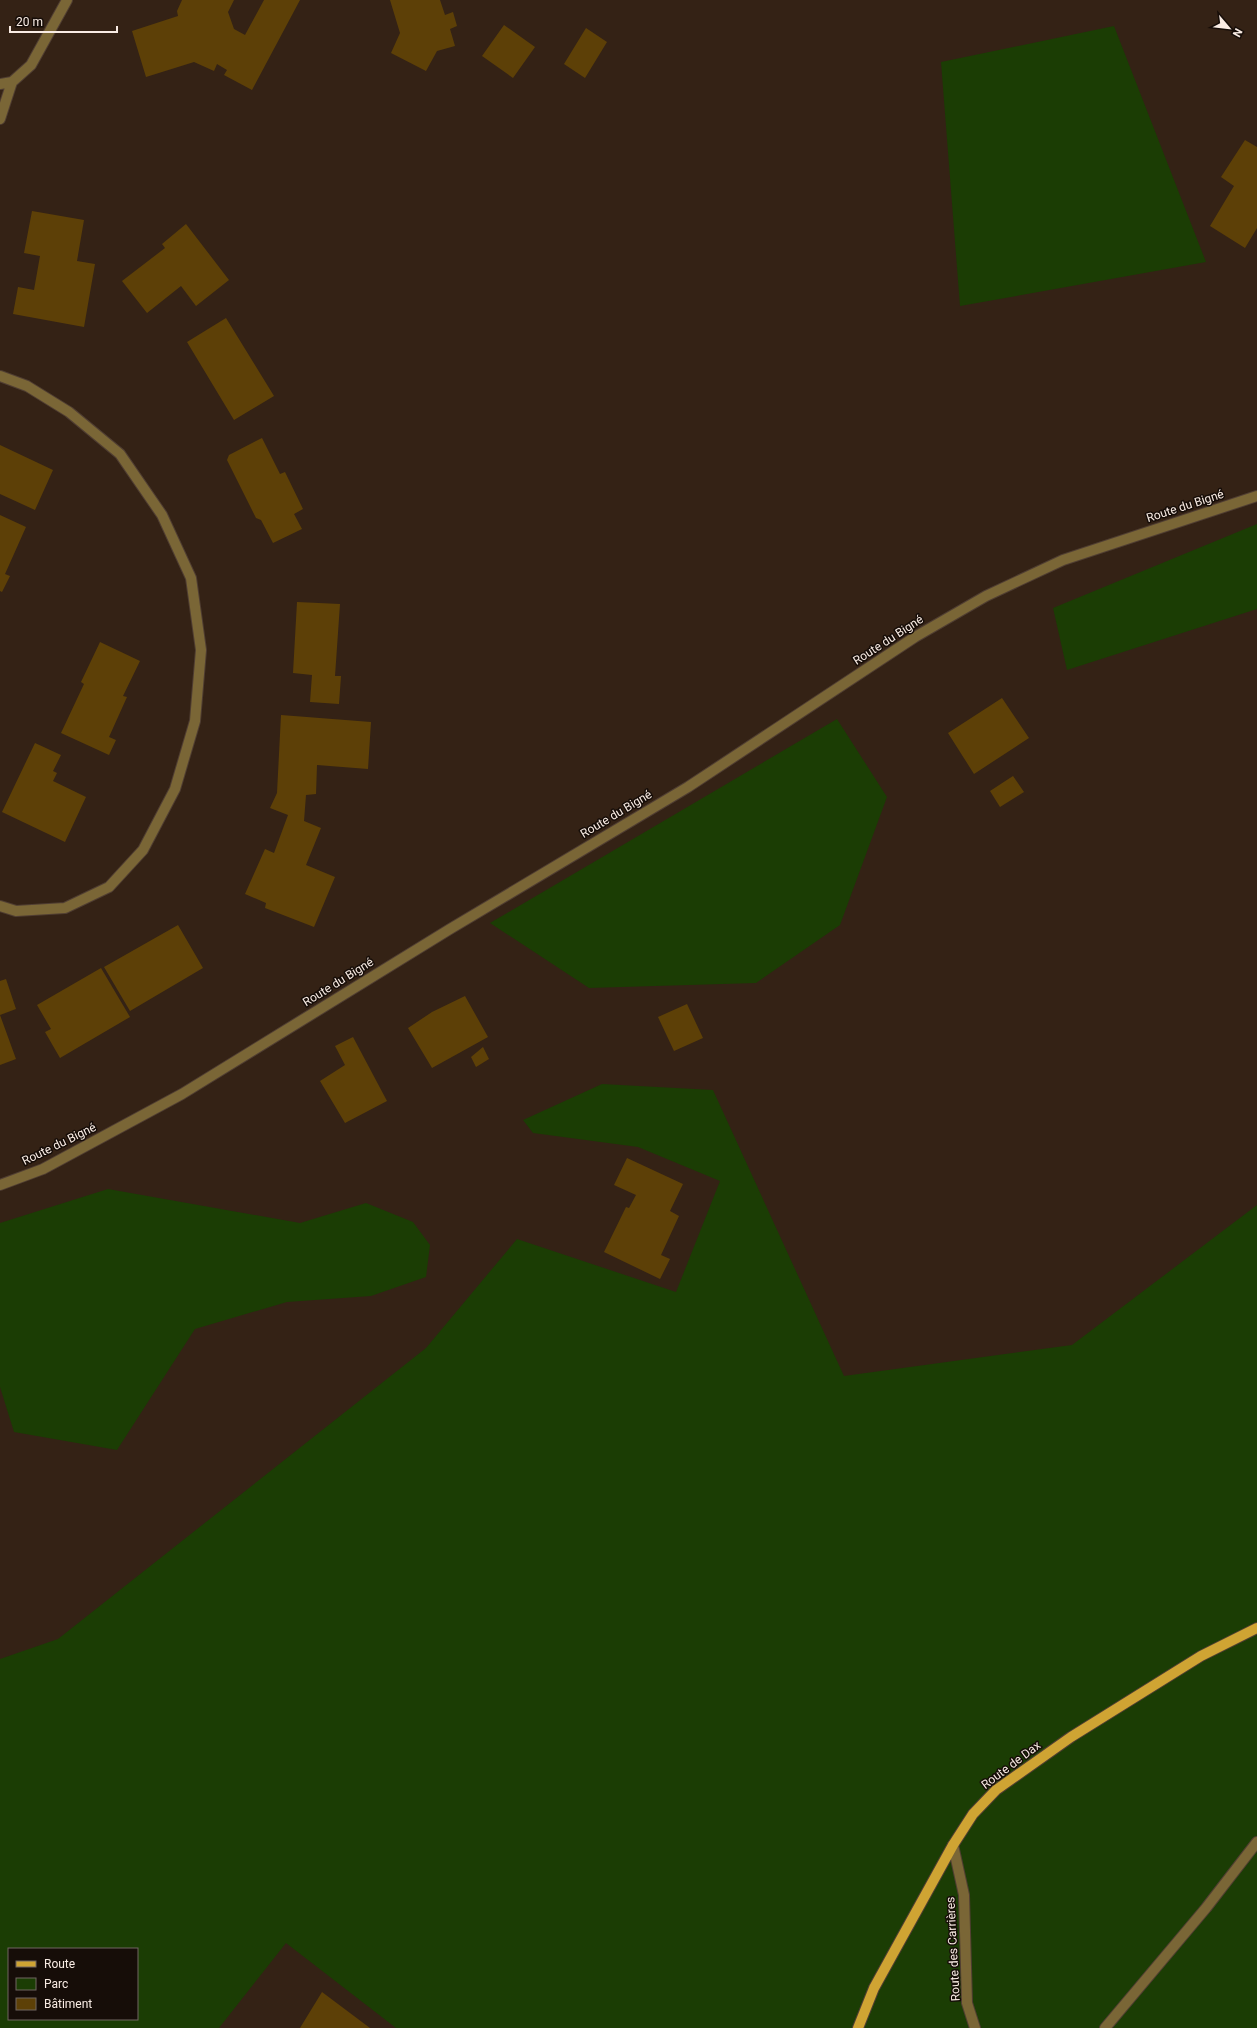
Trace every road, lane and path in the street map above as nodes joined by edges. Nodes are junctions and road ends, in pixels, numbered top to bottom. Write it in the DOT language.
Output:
graph roads {
  1 [pos="66,0"];
  2 [pos="12,82"];
  3 [pos="0,84"];
  4 [pos="0,119"];
  5 [pos="0,376"];
  6 [pos="1257,496"];
  7 [pos="0,906"];
  8 [pos="0,1185"];
  9 [pos="1257,1628"];
  10 [pos="1257,1842"];
  11 [pos="953,1845"];
  12 [pos="858,2028"];
  13 [pos="975,2028"];
  14 [pos="1105,2028"];
  1 -- 2 [label="street"];
  2 -- 3 [label="street"];
  2 -- 4 [label="street"];
  5 -- 7 [label="street"];
  6 -- 8 [label="street, Route du Bigné"];
  9 -- 11 [label="main road, Route de Dax"];
  10 -- 14 [label="street"];
  11 -- 12 [label="main road, Route de Dax"];
  11 -- 13 [label="street, Route des Carrières"];
}
